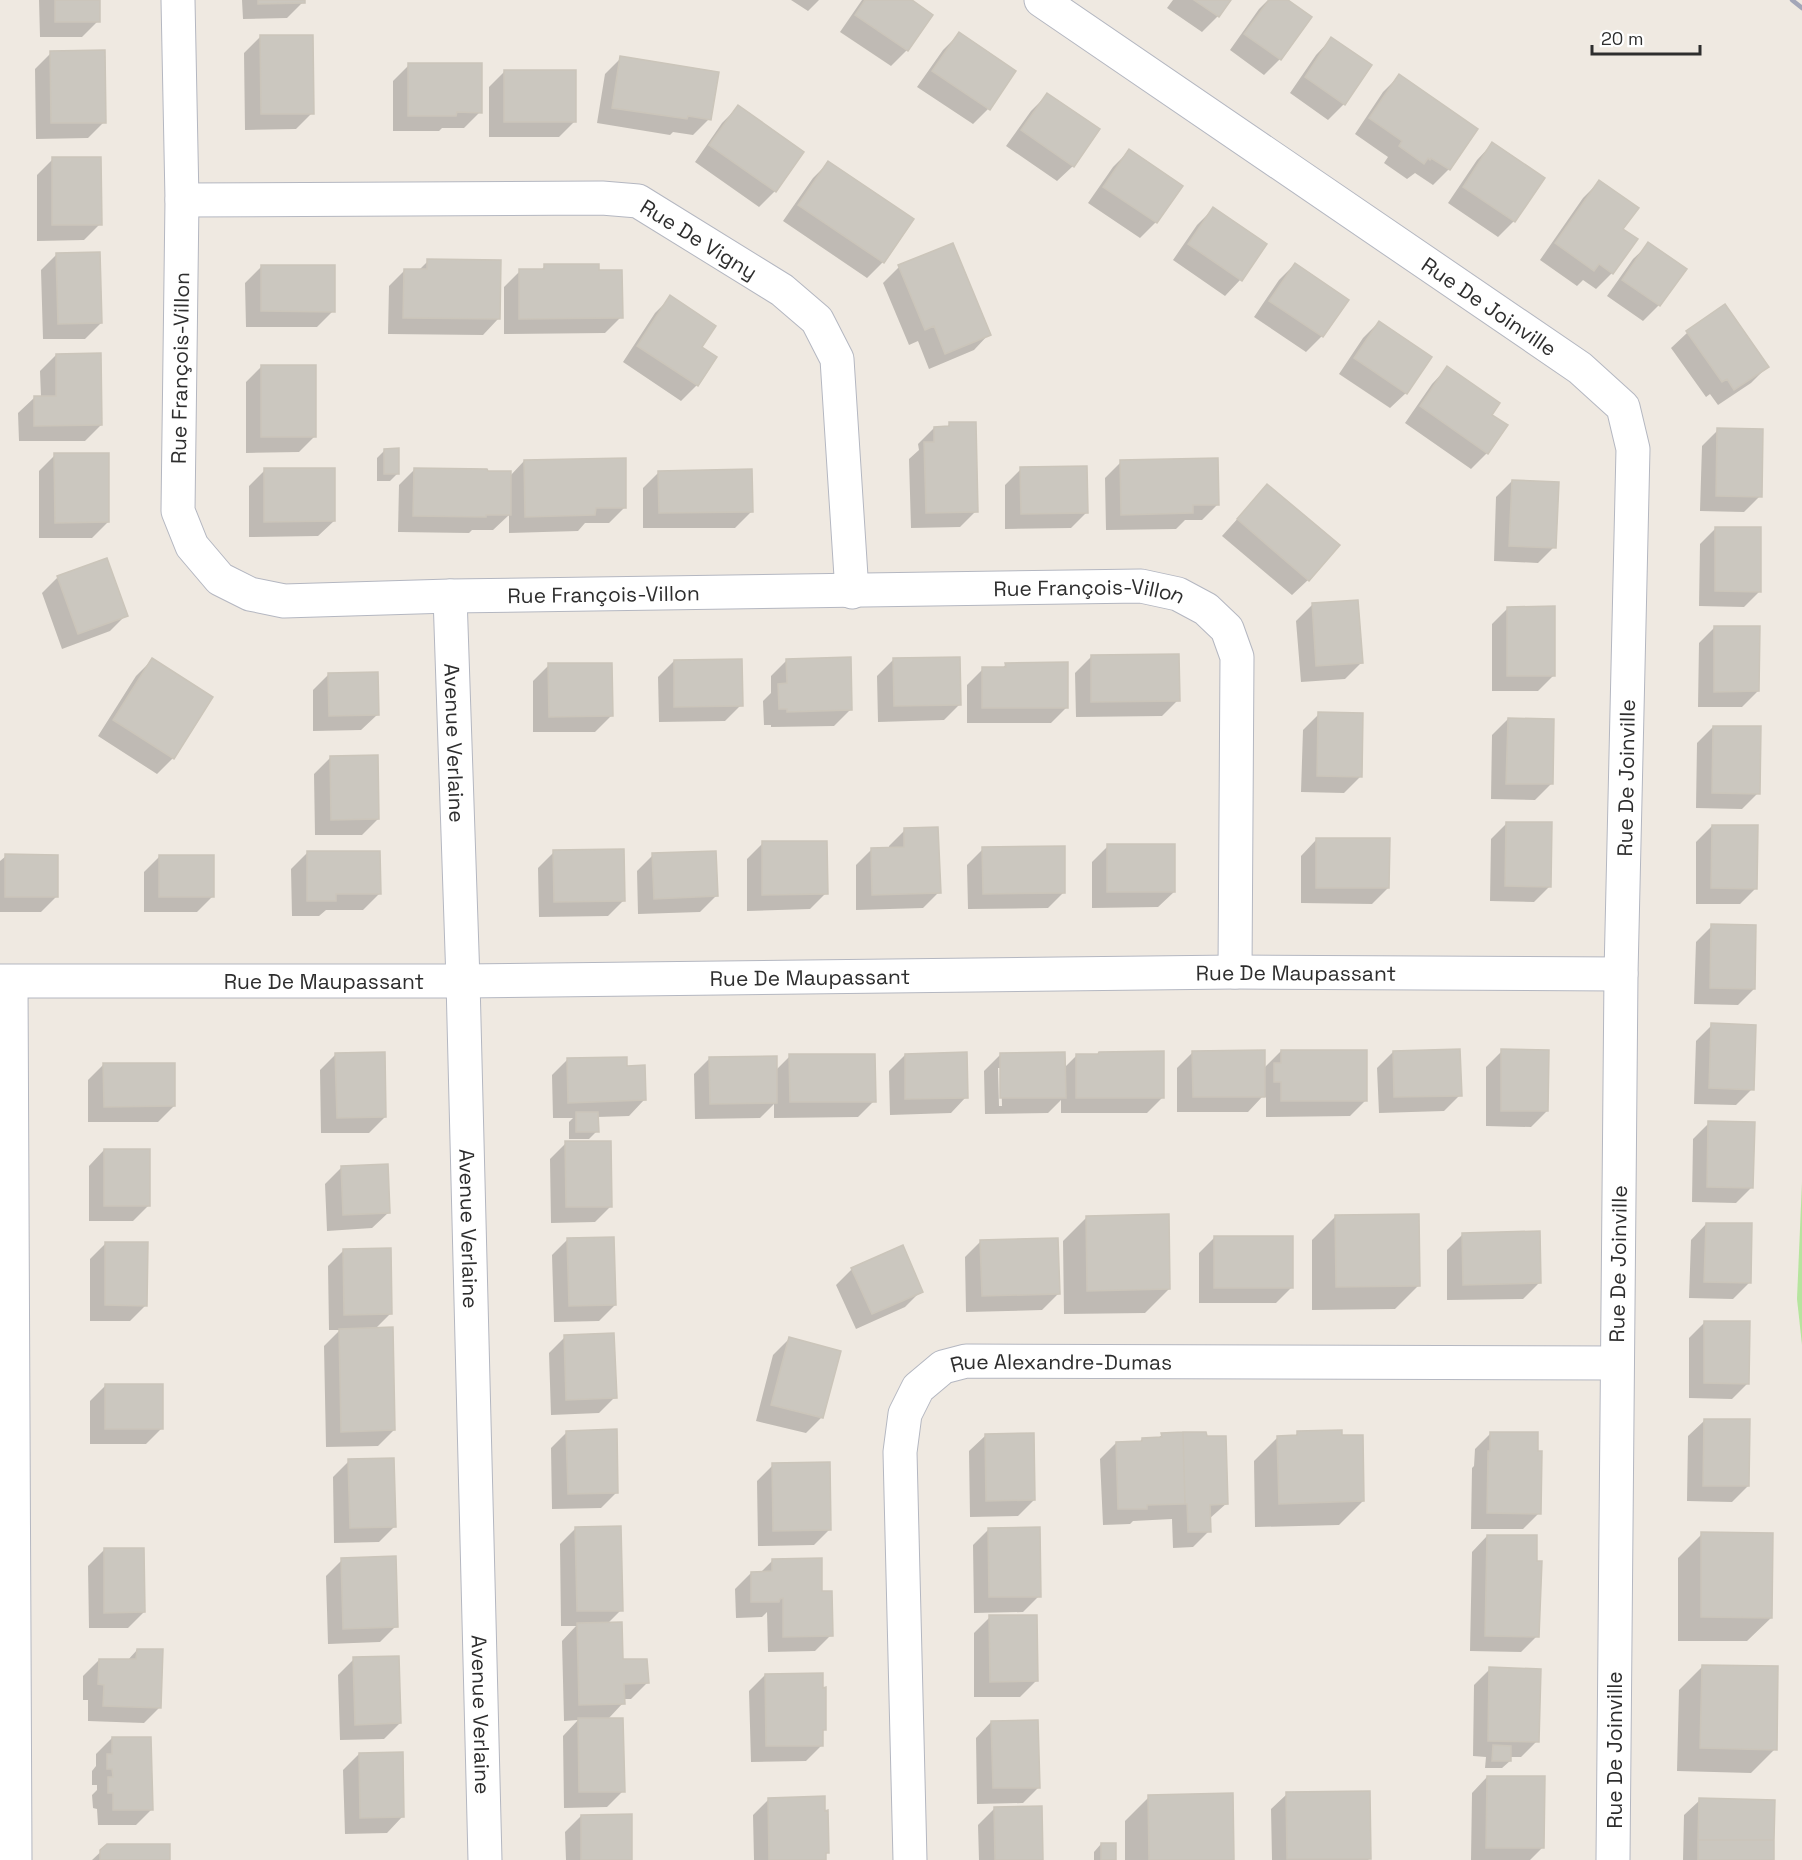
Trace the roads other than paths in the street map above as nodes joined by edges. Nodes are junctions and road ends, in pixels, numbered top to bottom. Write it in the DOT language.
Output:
graph roads {
  1 [pos="178,0"];
  2 [pos="1041,0"];
  3 [pos="182,200"];
  4 [pos="852,592"];
  5 [pos="450,597"];
  6 [pos="1235,972"];
  7 [pos="1621,974"];
  8 [pos="6,981"];
  9 [pos="463,981"];
  10 [pos="1617,1363"];
  11 [pos="15,1860"];
  12 [pos="486,1860"];
  13 [pos="910,1860"];
  14 [pos="1613,1860"];
  1 -- 3 [label="street, Rue François-Villon"];
  2 -- 7 [label="street, Rue De Joinville"];
  3 -- 4 [label="street, Rue De Vigny"];
  3 -- 5 [label="street, Rue François-Villon"];
  4 -- 5 [label="street, Rue François-Villon"];
  4 -- 6 [label="street, Rue François-Villon"];
  5 -- 9 [label="street, Avenue Verlaine"];
  6 -- 7 [label="street, Rue De Maupassant"];
  6 -- 9 [label="street, Rue De Maupassant"];
  7 -- 10 [label="street, Rue De Joinville"];
  8 -- 9 [label="street, Rue De Maupassant"];
  8 -- 11 [label="street"];
  9 -- 12 [label="street, Avenue Verlaine"];
  10 -- 13 [label="street, Rue Alexandre-Dumas"];
  10 -- 14 [label="street, Rue De Joinville"];
}
